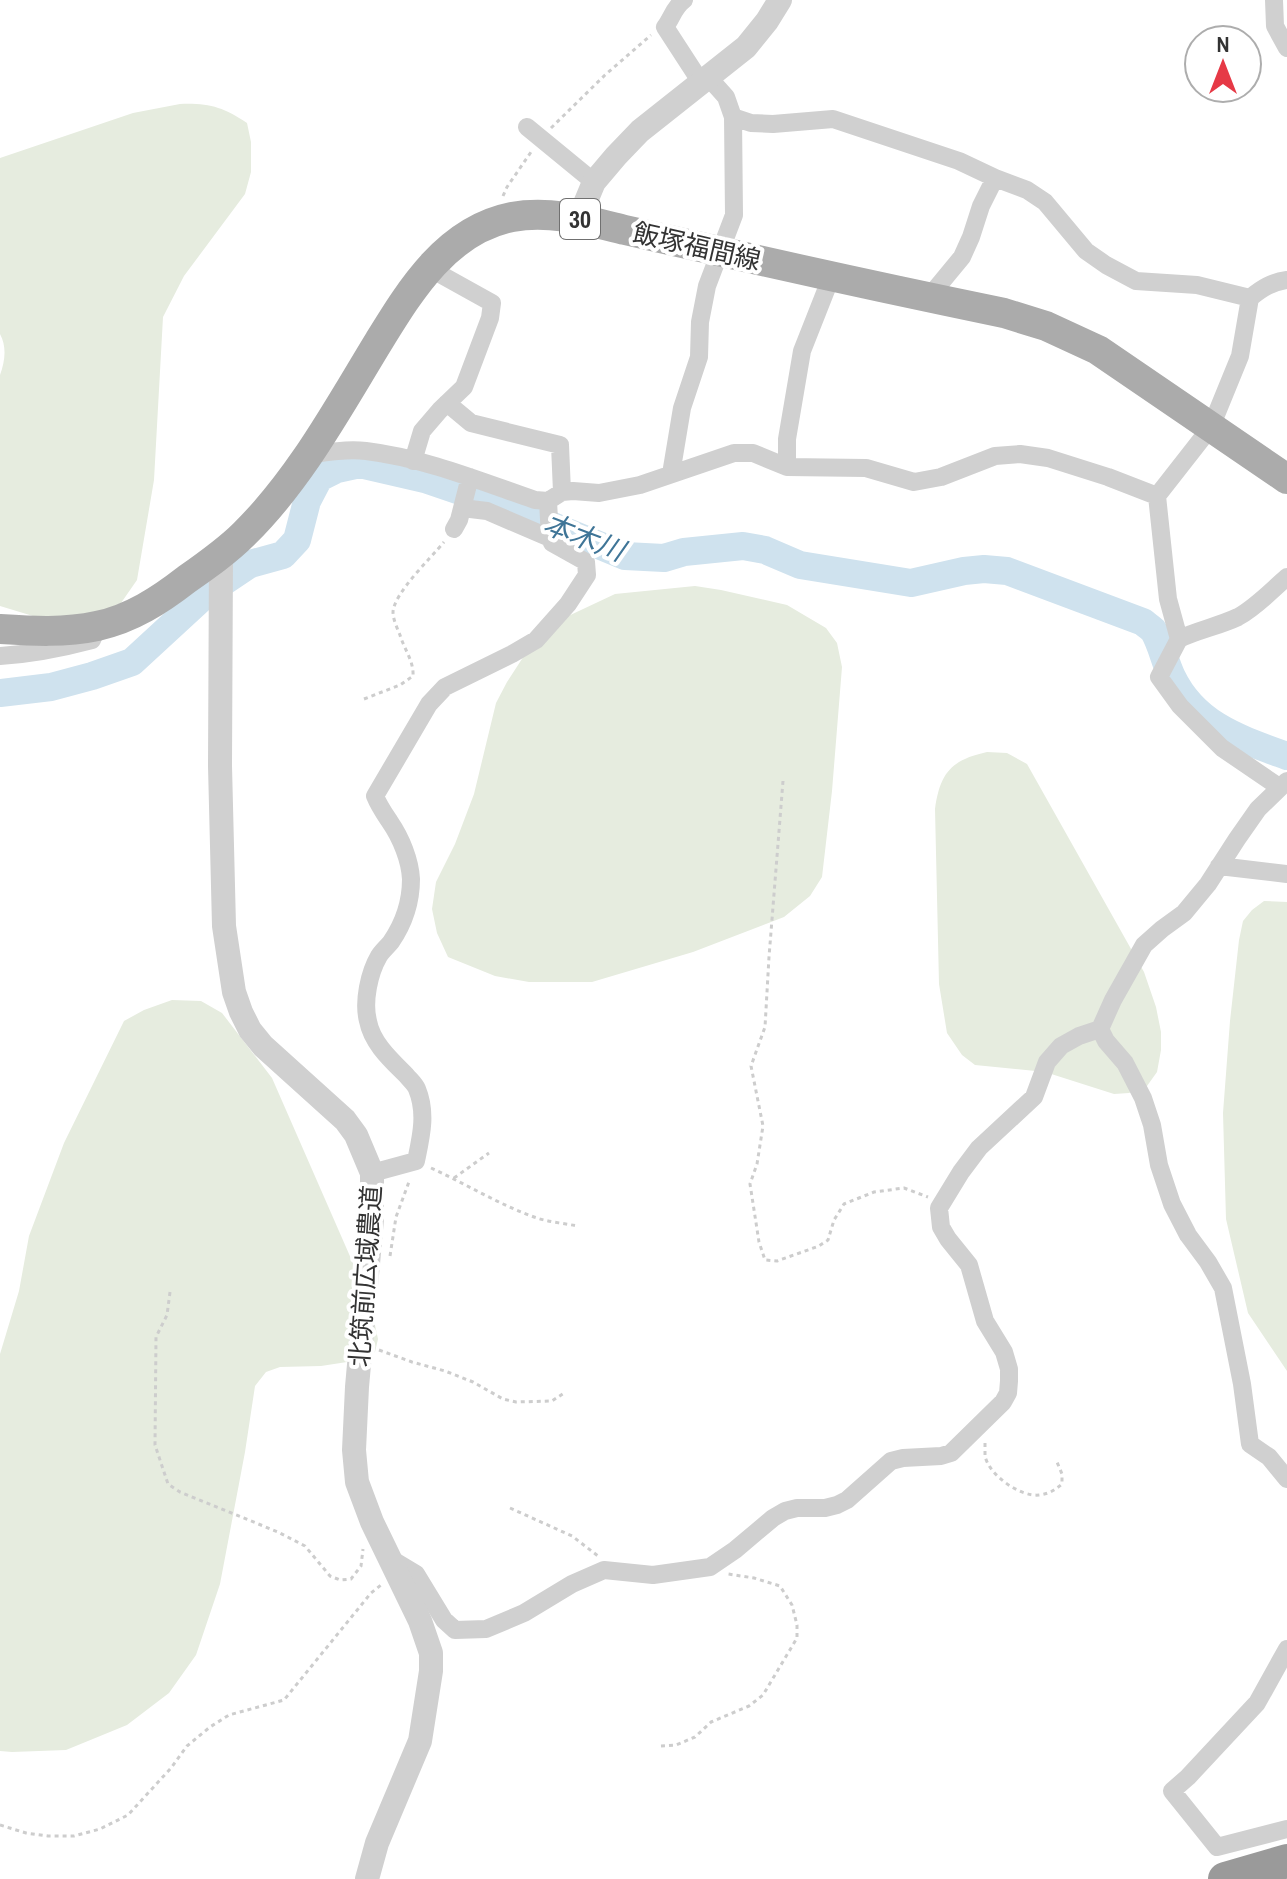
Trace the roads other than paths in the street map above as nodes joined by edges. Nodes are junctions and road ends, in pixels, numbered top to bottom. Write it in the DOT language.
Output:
graph roads {
  1 [pos="684,0"];
  2 [pos="780,0"];
  3 [pos="1274,0"];
  4 [pos="1287,48"];
  5 [pos="706,81"];
  6 [pos="733,117"];
  7 [pos="533,133"];
  8 [pos="995,178"];
  9 [pos="594,182"];
  10 [pos="579,218"];
  11 [pos="719,251"];
  12 [pos="429,268"];
  13 [pos="832,275"];
  14 [pos="1287,280"];
  15 [pos="929,297"];
  16 [pos="1250,298"];
  17 [pos="447,403"];
  18 [pos="1211,427"];
  19 [pos="309,455"];
  20 [pos="413,461"];
  21 [pos="787,467"];
  22 [pos="671,474"];
  23 [pos="470,477"];
  24 [pos="1287,479"];
  25 [pos="555,496"];
  26 [pos="1157,496"];
  27 [pos="462,508"];
  28 [pos="454,529"];
  29 [pos="550,538"];
  30 [pos="221,567"];
  31 [pos="1287,577"];
  32 [pos="97,626"];
  33 [pos="0,629"];
  34 [pos="1179,639"];
  35 [pos="0,656"];
  36 [pos="1283,784"];
  37 [pos="1219,866"];
  38 [pos="1287,874"];
  39 [pos="1100,1029"];
  40 [pos="372,1173"];
  41 [pos="1287,1479"];
  42 [pos="394,1566"];
  43 [pos="1287,1649"];
  44 [pos="1287,1829"];
  45 [pos="1287,1861"];
  46 [pos="367,1879"];
  47 [pos="1225,1879"];
  1 -- 5 [label="street"];
  2 -- 5 [label="street"];
  3 -- 4 [label="street"];
  5 -- 6 [label="street"];
  5 -- 9 [label="street"];
  6 -- 8 [label="street"];
  6 -- 11 [label="street"];
  7 -- 9 [label="street"];
  8 -- 15 [label="street"];
  8 -- 16 [label="street"];
  9 -- 10 [label="street"];
  10 -- 11 [label="main road, 飯塚福間線 / 30"];
  10 -- 12 [label="main road, 飯塚福間線 / 30"];
  11 -- 13 [label="main road, 飯塚福間線 / 30"];
  11 -- 22 [label="street"];
  12 -- 17 [label="street"];
  12 -- 19 [label="main road, 飯塚福間線 / 30"];
  13 -- 15 [label="main road, 飯塚福間線 / 30"];
  13 -- 21 [label="street"];
  14 -- 16 [label="street"];
  15 -- 18 [label="main road, 飯塚福間線 / 30"];
  16 -- 18 [label="street"];
  17 -- 20 [label="street"];
  17 -- 25 [label="street"];
  18 -- 24 [label="main road, 飯塚福間線 / 30"];
  18 -- 26 [label="street"];
  19 -- 20 [label="street"];
  19 -- 30 [label="main road, 飯塚福間線 / 30"];
  20 -- 23 [label="street"];
  21 -- 22 [label="street"];
  21 -- 26 [label="street"];
  22 -- 25 [label="street"];
  23 -- 25 [label="street"];
  23 -- 27 [label="street"];
  25 -- 29 [label="street"];
  26 -- 34 [label="street"];
  27 -- 28 [label="street"];
  27 -- 29 [label="street"];
  29 -- 40 [label="street"];
  30 -- 32 [label="main road, 飯塚福間線 / 30"];
  30 -- 40 [label="street, 北筑前広域農道"];
  31 -- 34 [label="street"];
  32 -- 33 [label="main road, 飯塚福間線 / 30"];
  32 -- 35 [label="street"];
  34 -- 36 [label="street"];
  36 -- 37 [label="street"];
  37 -- 38 [label="street"];
  37 -- 39 [label="street"];
  39 -- 41 [label="street"];
  39 -- 42 [label="street"];
  40 -- 42 [label="street, 北筑前広域農道"];
  42 -- 46 [label="street, 北筑前広域農道"];
  43 -- 44 [label="street"];
  45 -- 47 [label="highway"];
}
